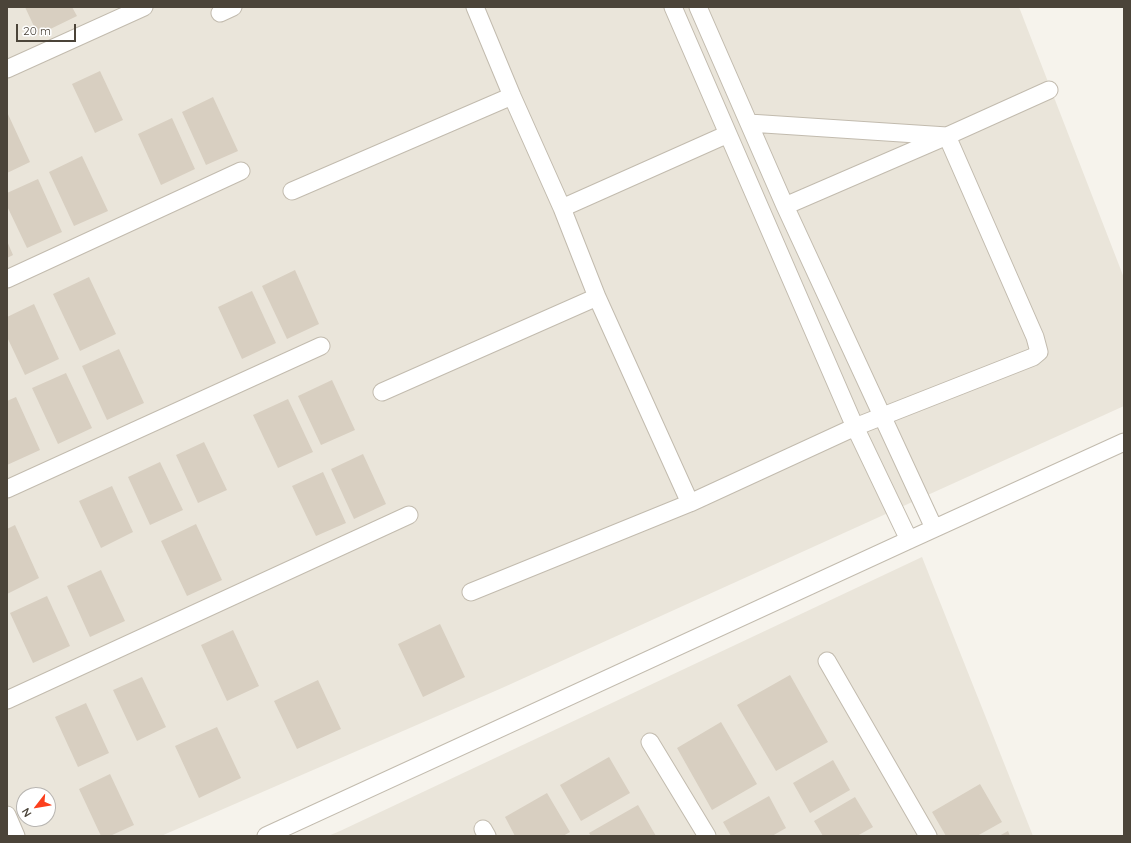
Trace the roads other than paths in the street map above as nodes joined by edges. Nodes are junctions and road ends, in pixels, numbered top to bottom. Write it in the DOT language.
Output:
graph roads {
  1 [pos="144,7"];
  2 [pos="475,7"];
  3 [pos="673,7"];
  4 [pos="698,7"];
  5 [pos="7,69"];
  6 [pos="1049,90"];
  7 [pos="512,96"];
  8 [pos="749,123"];
  9 [pos="728,134"];
  10 [pos="947,136"];
  11 [pos="241,170"];
  12 [pos="292,191"];
  13 [pos="785,206"];
  14 [pos="562,208"];
  15 [pos="7,279"];
  16 [pos="598,297"];
  17 [pos="320,346"];
  18 [pos="382,392"];
  19 [pos="883,415"];
  20 [pos="855,427"];
  21 [pos="1124,442"];
  22 [pos="7,489"];
  23 [pos="690,503"];
  24 [pos="409,516"];
  25 [pos="934,528"];
  26 [pos="909,540"];
  27 [pos="471,592"];
  28 [pos="827,662"];
  29 [pos="7,700"];
  30 [pos="650,742"];
  31 [pos="7,815"];
  32 [pos="924,835"];
  33 [pos="16,836"];
  34 [pos="266,836"];
  35 [pos="706,836"];
  1 -- 5 [label="street"];
  2 -- 7 [label="street"];
  3 -- 9 [label="street"];
  4 -- 8 [label="street"];
  6 -- 10 [label="street"];
  7 -- 12 [label="street"];
  7 -- 14 [label="street"];
  8 -- 10 [label="street"];
  8 -- 13 [label="street"];
  9 -- 14 [label="street"];
  9 -- 20 [label="street"];
  10 -- 13 [label="street"];
  10 -- 19 [label="street"];
  11 -- 15 [label="street"];
  13 -- 19 [label="street"];
  14 -- 16 [label="street"];
  16 -- 18 [label="street"];
  16 -- 23 [label="street"];
  17 -- 22 [label="street"];
  19 -- 20 [label="street"];
  19 -- 25 [label="street"];
  20 -- 23 [label="street"];
  20 -- 26 [label="street"];
  21 -- 25 [label="street"];
  23 -- 27 [label="street"];
  24 -- 29 [label="street"];
  25 -- 26 [label="street"];
  26 -- 34 [label="street"];
  28 -- 32 [label="street"];
  30 -- 35 [label="street"];
  31 -- 33 [label="street"];
}
